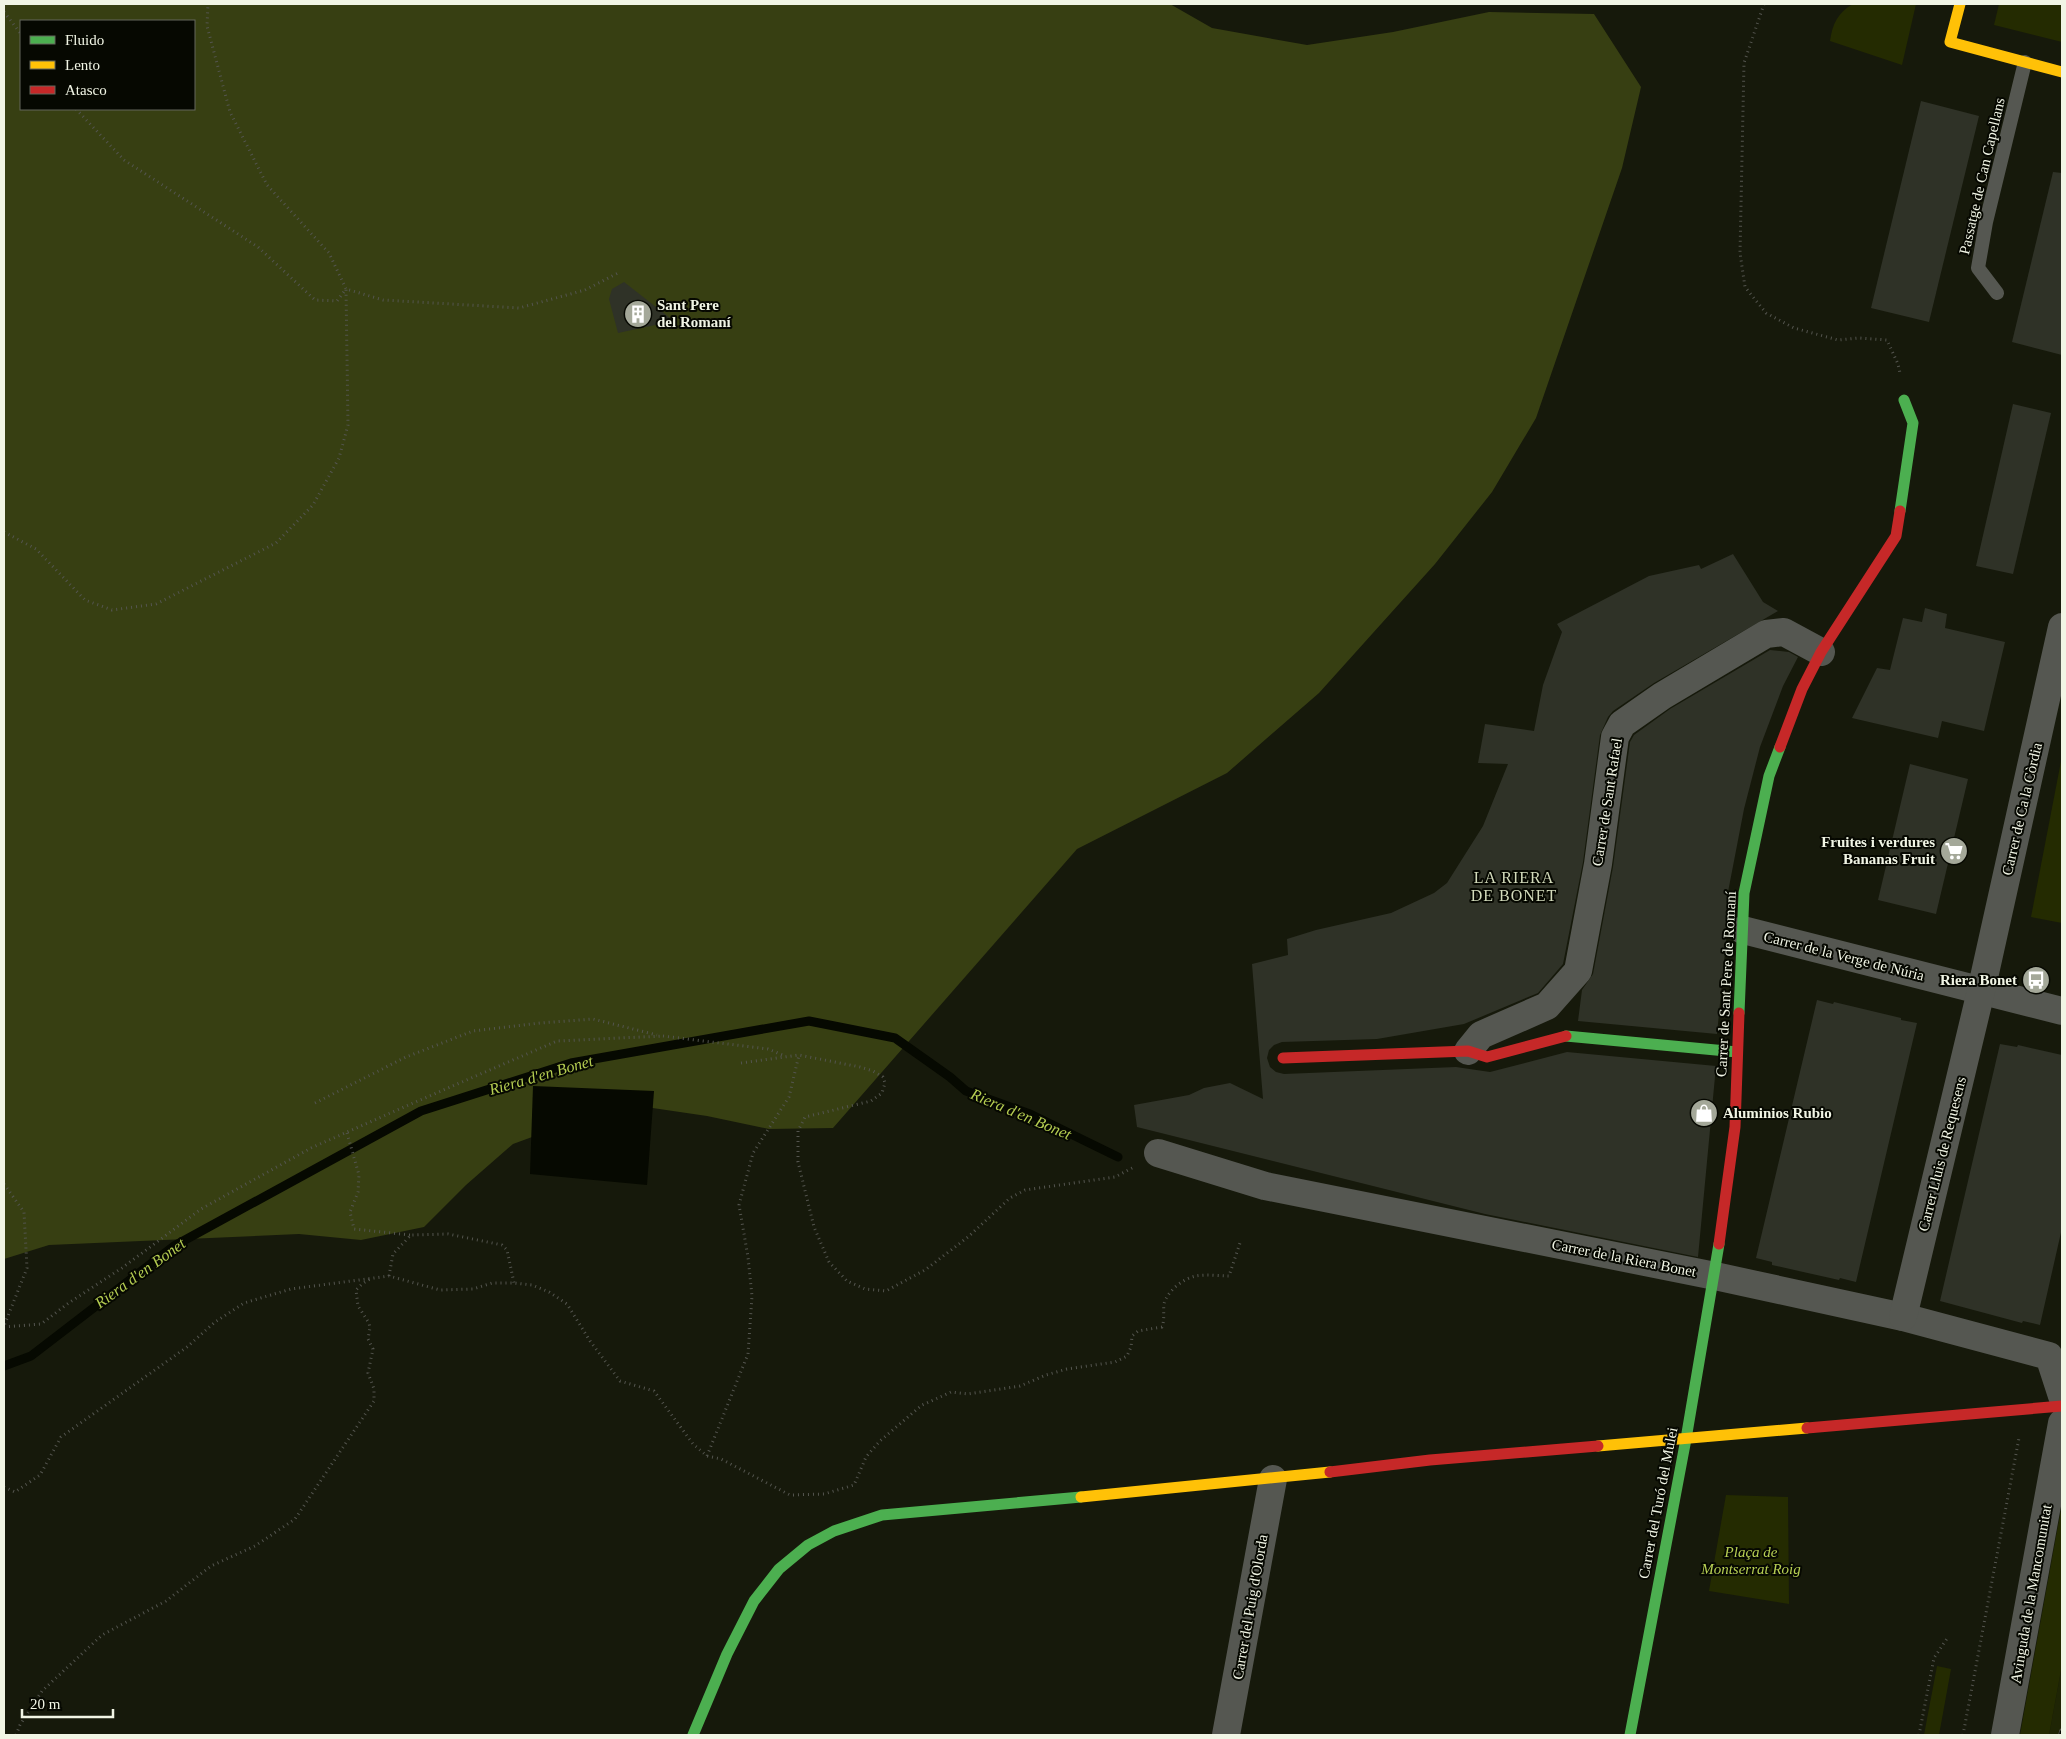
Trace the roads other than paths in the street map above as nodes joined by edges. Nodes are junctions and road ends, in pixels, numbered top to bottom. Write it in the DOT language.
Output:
graph roads {
  1 [pos="1960,4"];
  2 [pos="2025,62"];
  3 [pos="2062,72"];
  4 [pos="1997,293"];
  5 [pos="1904,400"];
  6 [pos="2062,627"];
  7 [pos="1821,652"];
  8 [pos="1743,930"];
  9 [pos="1981,991"];
  10 [pos="2062,1011"];
  11 [pos="1468,1051"];
  12 [pos="1737,1052"];
  13 [pos="1283,1058"];
  14 [pos="1158,1153"];
  15 [pos="1715,1276"];
  16 [pos="1903,1317"];
  17 [pos="2062,1396"];
  18 [pos="2062,1406"];
  19 [pos="2062,1423"];
  20 [pos="1686,1439"];
  21 [pos="1273,1479"];
  22 [pos="693,1735"];
  23 [pos="1226,1735"];
  24 [pos="1630,1735"];
  25 [pos="2005,1735"];
  1 -- 2 [label="street"];
  2 -- 3 [label="street"];
  2 -- 4 [label="lane, Passatge de Can Capellans"];
  5 -- 7 [label="street, Carrer de Sant Pere de Romaní"];
  6 -- 9 [label="street, Carrer de Ca la Còrdia"];
  7 -- 8 [label="street, Carrer de Sant Pere de Romaní"];
  7 -- 11 [label="street, Carrer de Sant Rafael"];
  8 -- 9 [label="street, Carrer de la Verge de Núria"];
  8 -- 12 [label="street, Carrer de Sant Pere de Romaní"];
  9 -- 10 [label="street, Carrer de la Verge de Núria"];
  9 -- 16 [label="street, Carrer Lluis de Requesens"];
  11 -- 12 [label="street"];
  11 -- 13 [label="street"];
  12 -- 15 [label="street, Carrer de Sant Pere de Romaní"];
  14 -- 15 [label="street, Carrer de la Riera Bonet"];
  15 -- 16 [label="street, Carrer de la Riera Bonet"];
  15 -- 20 [label="street, Carrer del Turó del Mulei"];
  16 -- 17 [label="street, Carrer de la Riera Bonet"];
  18 -- 20 [label="street"];
  19 -- 25 [label="street, Avinguda de la Mancomunitat"];
  20 -- 21 [label="street"];
  20 -- 24 [label="street, Carrer del Turó del Mulei"];
  21 -- 22 [label="street"];
  21 -- 23 [label="street, Carrer del Puig d'Olorda"];
}
